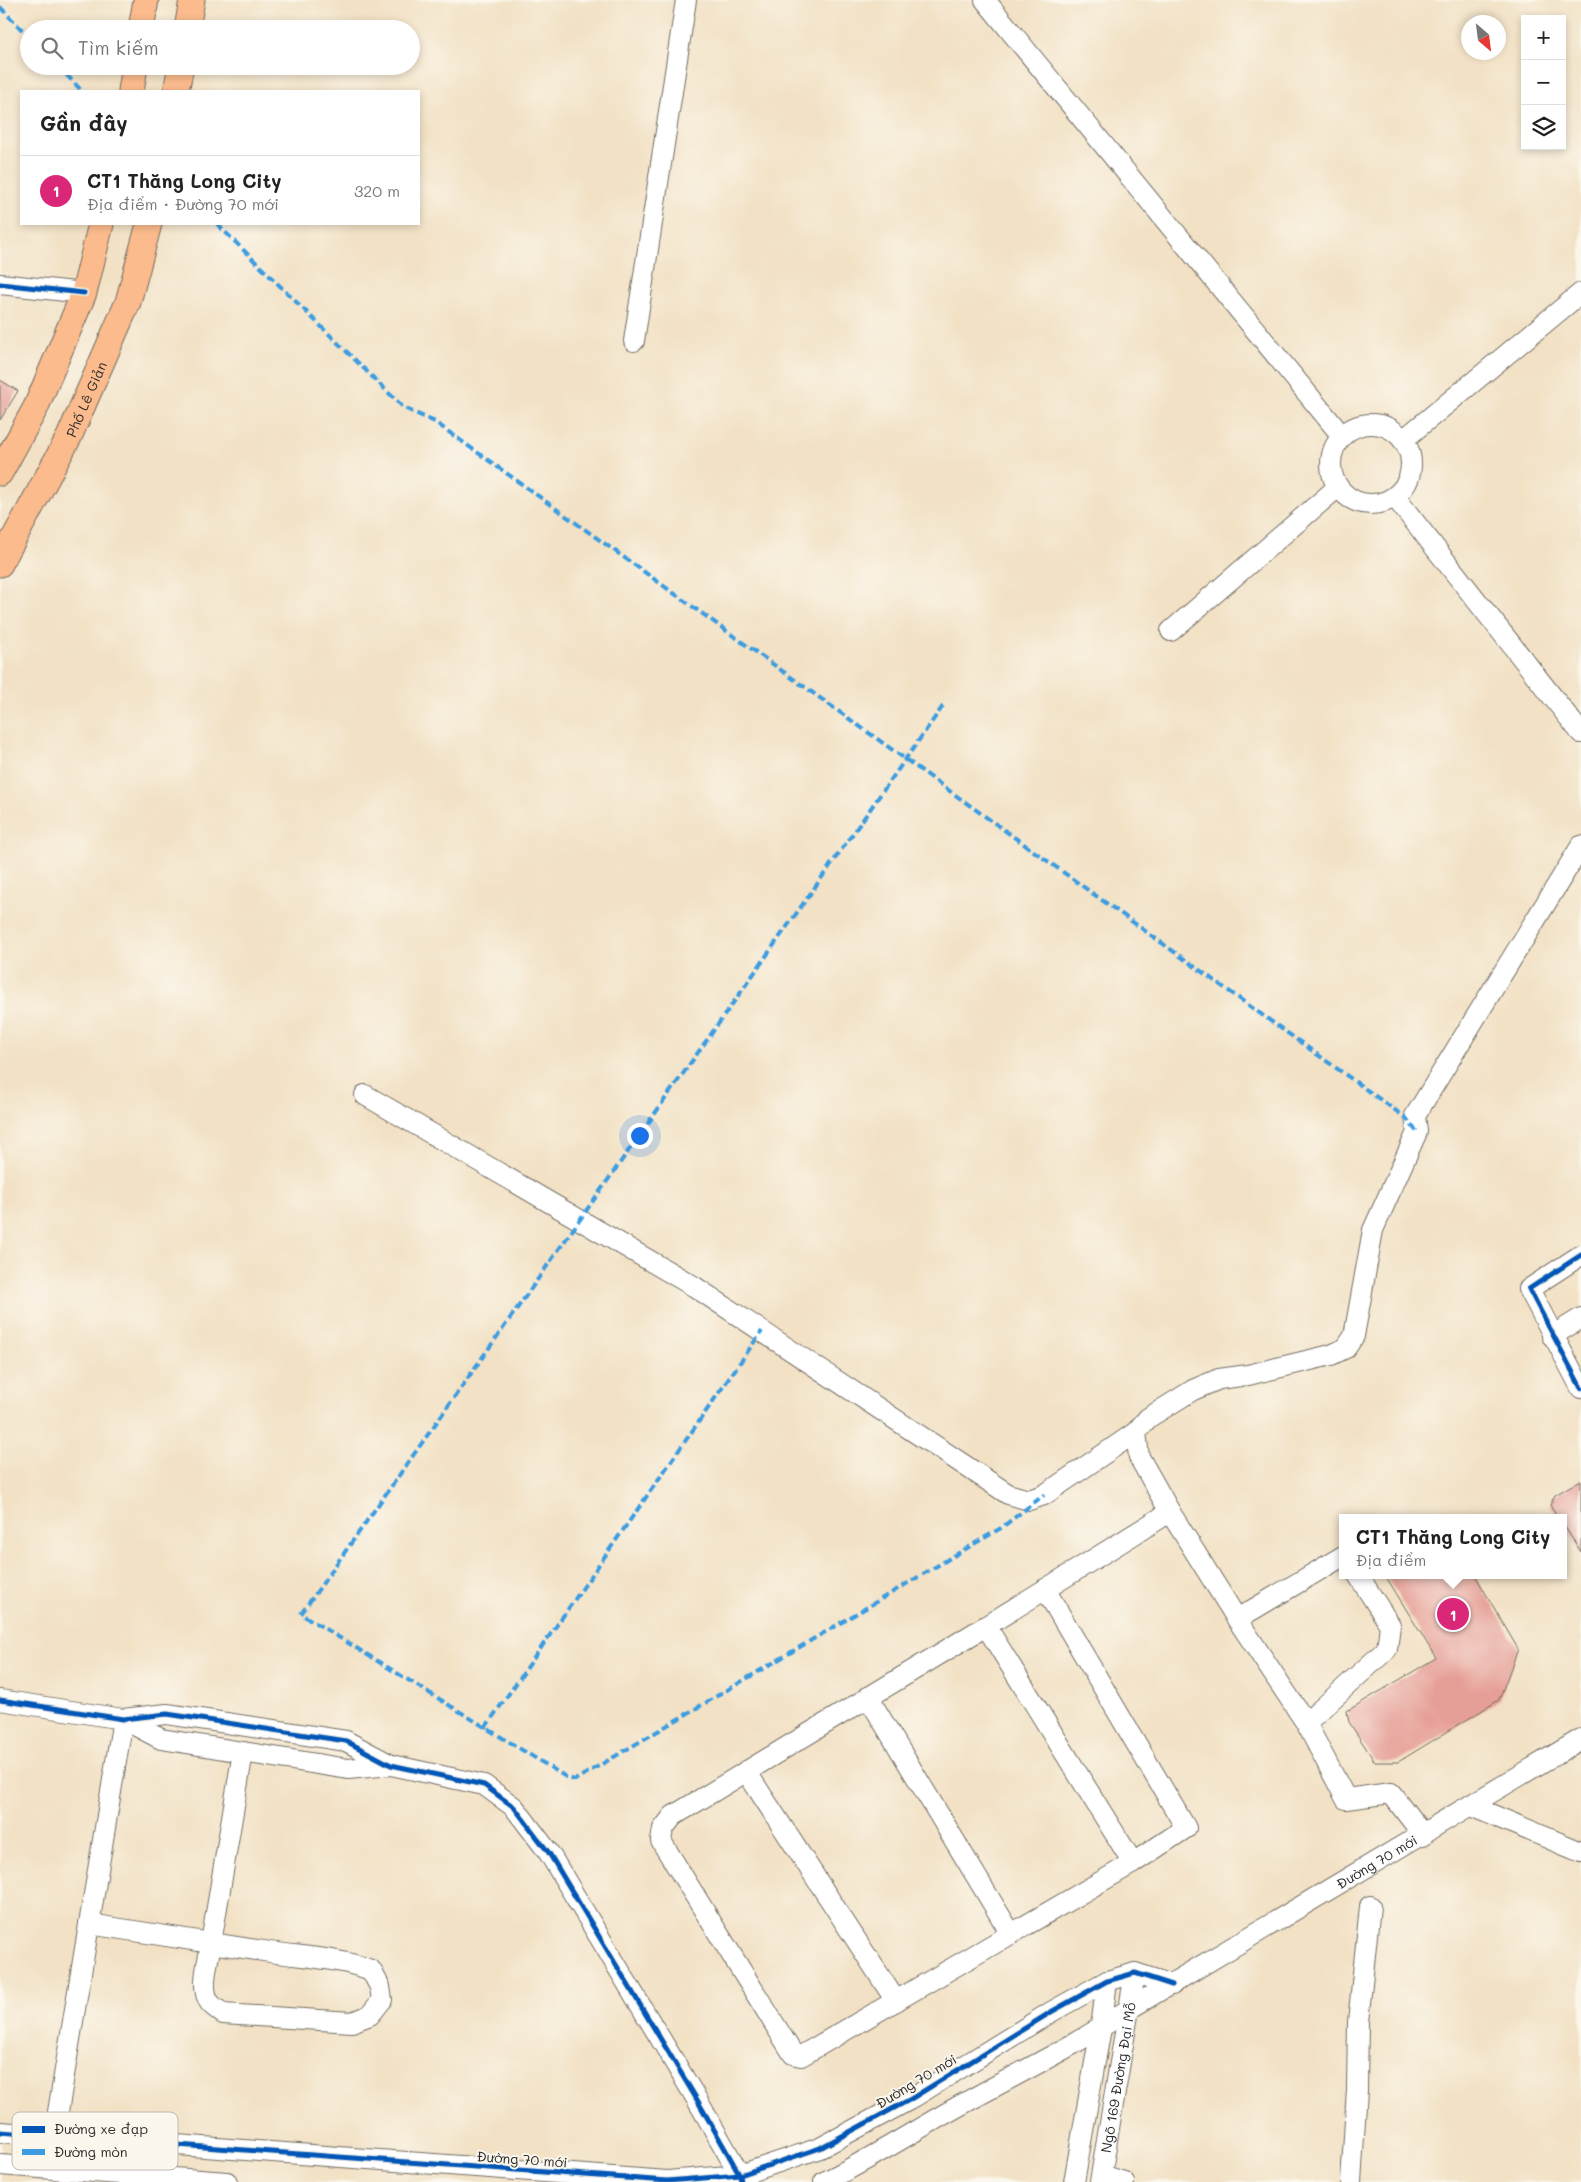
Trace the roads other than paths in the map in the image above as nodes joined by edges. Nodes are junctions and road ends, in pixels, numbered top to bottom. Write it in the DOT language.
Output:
graph roads {
  1 [pos="146,0"];
  2 [pos="192,0"];
  3 [pos="686,0"];
  4 [pos="985,0"];
  5 [pos="143,20"];
  6 [pos="189,20"];
  7 [pos="134,75"];
  8 [pos="179,75"];
  9 [pos="131,90"];
  10 [pos="176,90"];
  11 [pos="101,225"];
  12 [pos="148,225"];
  13 [pos="0,284"];
  14 [pos="84,293"];
  15 [pos="1581,293"];
  16 [pos="634,341"];
  17 [pos="1342,436"];
  18 [pos="1403,440"];
  19 [pos="0,473"];
  20 [pos="1338,488"];
  21 [pos="1395,497"];
  22 [pos="0,564"];
  23 [pos="1171,632"];
  24 [pos="1581,733"];
  25 [pos="1581,846"];
  26 [pos="365,1095"];
  27 [pos="1581,1255"];
  28 [pos="1581,1318"];
  29 [pos="1552,1336"];
  30 [pos="1581,1388"];
  31 [pos="1136,1432"];
  32 [pos="1170,1512"];
  33 [pos="1339,1558"];
  34 [pos="1361,1579"];
  35 [pos="1045,1590"];
  36 [pos="1236,1619"];
  37 [pos="986,1626"];
  38 [pos="868,1697"];
  39 [pos="0,1700"];
  40 [pos="123,1719"];
  41 [pos="1306,1723"];
  42 [pos="1581,1739"];
  43 [pos="242,1752"];
  44 [pos="391,1765"];
  45 [pos="746,1771"];
  46 [pos="1471,1806"];
  47 [pos="1423,1835"];
  48 [pos="1581,1852"];
  49 [pos="1133,1863"];
  50 [pos="1370,1906"];
  51 [pos="89,1924"];
  52 [pos="1011,1934"];
  53 [pos="211,1943"];
  54 [pos="1135,1973"];
  55 [pos="1107,1981"];
  56 [pos="1172,1985"];
  57 [pos="896,2001"];
  58 [pos="1129,2009"];
  59 [pos="1101,2028"];
  60 [pos="58,2112"];
  61 [pos="178,2145"];
  62 [pos="67,2170"];
  63 [pos="740,2178"];
  64 [pos="1101,2178"];
  65 [pos="227,2182"];
  66 [pos="824,2182"];
  67 [pos="1074,2182"];
  68 [pos="1124,2182"];
  69 [pos="1351,2182"];
  1 -- 5 [label="main road"];
  2 -- 6 [label="main road"];
  3 -- 16 [label="street"];
  4 -- 17 [label="street"];
  7 -- 9 [label="main road"];
  8 -- 10 [label="main road"];
  11 -- 14 [label="main road"];
  12 -- 22 [label="main road, Phố Lê Giản"];
  13 -- 14 [label="street"];
  14 -- 19 [label="main road"];
  15 -- 18 [label="street"];
  17 -- 18 [label="street"];
  17 -- 20 [label="street"];
  18 -- 21 [label="street"];
  20 -- 21 [label="street"];
  20 -- 23 [label="street"];
  21 -- 24 [label="street"];
  25 -- 31 [label="street"];
  26 -- 31 [label="street"];
  27 -- 29 [label="street"];
  28 -- 29 [label="street"];
  29 -- 30 [label="street"];
  31 -- 32 [label="street"];
  32 -- 35 [label="street"];
  32 -- 36 [label="street"];
  33 -- 36 [label="street"];
  34 -- 41 [label="street"];
  35 -- 37 [label="street"];
  35 -- 49 [label="street"];
  36 -- 41 [label="street"];
  37 -- 38 [label="street"];
  37 -- 49 [label="street"];
  38 -- 45 [label="street"];
  38 -- 52 [label="street"];
  39 -- 40 [label="street"];
  40 -- 43 [label="street"];
  40 -- 44 [label="street"];
  40 -- 51 [label="street"];
  41 -- 47 [label="street"];
  42 -- 46 [label="street, Đường 70 mới"];
  43 -- 44 [label="street"];
  43 -- 53 [label="street"];
  44 -- 63 [label="street"];
  45 -- 57 [label="street"];
  45 -- 57 [label="street"];
  46 -- 47 [label="street, Đường 70 mới"];
  46 -- 48 [label="street"];
  47 -- 56 [label="street, Đường 70 mới"];
  49 -- 52 [label="street"];
  50 -- 69 [label="street"];
  51 -- 53 [label="street"];
  51 -- 60 [label="street"];
  52 -- 57 [label="street"];
  53 -- 53 [label="street"];
  54 -- 55 [label="street, Đường 70 mới"];
  54 -- 56 [label="street"];
  54 -- 58 [label="street, Ngõ 169 Đường Đại Mỗ"];
  55 -- 59 [label="street, Ngõ 169 Đường Đại Mỗ"];
  55 -- 63 [label="street, Đường 70 mới"];
  56 -- 58 [label="street, Đường 70 mới"];
  58 -- 59 [label="street, Đường 70 mới"];
  58 -- 64 [label="street, Ngõ 169 Đường Đại Mỗ"];
  59 -- 66 [label="street, Đường 70 mới"];
  59 -- 67 [label="street, Ngõ 169 Đường Đại Mỗ"];
  61 -- 63 [label="street, Đường 70 mới"];
  62 -- 65 [label="street"];
  64 -- 68 [label="street"];
}
